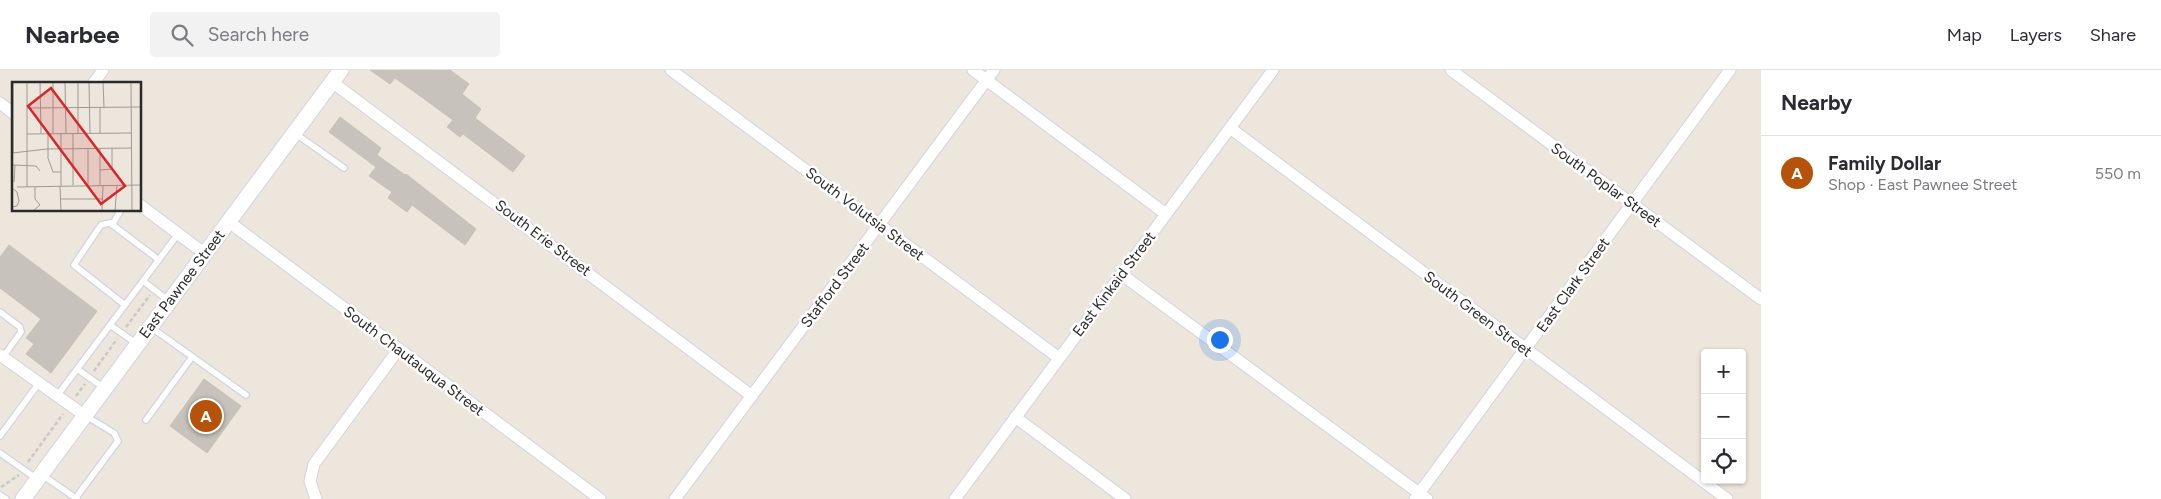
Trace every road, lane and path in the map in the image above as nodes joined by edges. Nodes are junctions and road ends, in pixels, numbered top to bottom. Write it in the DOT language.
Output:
graph roads {
  1 [pos="103,70"];
  2 [pos="671,70"];
  3 [pos="973,70"];
  4 [pos="994,70"];
  5 [pos="1274,70"];
  6 [pos="1451,70"];
  7 [pos="1730,70"];
  8 [pos="337,76"];
  9 [pos="986,80"];
  10 [pos="94,82"];
  11 [pos="0,103"];
  12 [pos="12,112"];
  13 [pos="1230,128"];
  14 [pos="295,132"];
  15 [pos="344,168"];
  16 [pos="1632,204"];
  17 [pos="141,206"];
  18 [pos="120,211"];
  19 [pos="1166,214"];
  20 [pos="229,222"];
  21 [pos="112,225"];
  22 [pos="879,225"];
  23 [pos="178,234"];
  24 [pos="205,254"];
  25 [pos="159,260"];
  26 [pos="1121,274"];
  27 [pos="143,281"];
  28 [pos="154,290"];
  29 [pos="1761,299"];
  30 [pos="169,301"];
  31 [pos="125,304"];
  32 [pos="0,312"];
  33 [pos="110,325"];
  34 [pos="150,327"];
  35 [pos="122,333"];
  36 [pos="137,344"];
  37 [pos="1526,349"];
  38 [pos="398,350"];
  39 [pos="1,356"];
  40 [pos="192,357"];
  41 [pos="1059,358"];
  42 [pos="77,369"];
  43 [pos="89,378"];
  44 [pos="39,383"];
  45 [pos="104,388"];
  46 [pos="246,395"];
  47 [pos="57,396"];
  48 [pos="752,396"];
  49 [pos="69,405"];
  50 [pos="84,415"];
  51 [pos="1015,417"];
  52 [pos="146,420"];
  53 [pos="0,436"];
  54 [pos="0,453"];
  55 [pos="23,469"];
  56 [pos="39,477"];
  57 [pos="0,488"];
  58 [pos="0,495"];
  59 [pos="1420,497"];
  60 [pos="6,499"];
  61 [pos="23,499"];
  62 [pos="76,499"];
  63 [pos="316,499"];
  64 [pos="600,499"];
  65 [pos="675,499"];
  66 [pos="955,499"];
  67 [pos="1125,499"];
  68 [pos="1727,499"];
  1 -- 10 [label="street"];
  2 -- 22 [label="street, South Volutsia Street"];
  3 -- 9 [label="street"];
  4 -- 9 [label="street, Stafford Street"];
  5 -- 13 [label="street, East Kinkaid Street"];
  6 -- 16 [label="street, South Poplar Street"];
  7 -- 16 [label="street, East Clark Street"];
  8 -- 14 [label="main road, East Pawnee Street"];
  8 -- 48 [label="street, South Erie Street"];
  9 -- 19 [label="street"];
  9 -- 22 [label="street, Stafford Street"];
  11 -- 12 [label="street"];
  13 -- 19 [label="street, East Kinkaid Street"];
  13 -- 37 [label="street, South Green Street"];
  14 -- 15 [label="lane"];
  14 -- 20 [label="main road, East Pawnee Street"];
  16 -- 29 [label="street, South Poplar Street"];
  16 -- 37 [label="street, East Clark Street"];
  17 -- 23 [label="street"];
  18 -- 21 [label="lane"];
  19 -- 26 [label="street, East Kinkaid Street"];
  20 -- 24 [label="main road, East Pawnee Street"];
  20 -- 38 [label="street, South Chautauqua Street"];
  21 -- 25 [label="lane"];
  21 -- 31 [label="lane"];
  22 -- 41 [label="street, South Volutsia Street"];
  22 -- 48 [label="street, Stafford Street"];
  23 -- 24 [label="street"];
  23 -- 25 [label="lane"];
  24 -- 30 [label="main road, East Pawnee Street"];
  25 -- 27 [label="lane"];
  26 -- 41 [label="street, East Kinkaid Street"];
  26 -- 59 [label="street"];
  27 -- 28 [label="lane"];
  27 -- 31 [label="lane"];
  28 -- 30 [label="lane"];
  28 -- 35 [label="path"];
  30 -- 34 [label="main road, East Pawnee Street"];
  31 -- 33 [label="lane"];
  32 -- 39 [label="lane"];
  33 -- 35 [label="lane"];
  33 -- 42 [label="lane"];
  34 -- 36 [label="main road, East Pawnee Street"];
  34 -- 40 [label="lane"];
  35 -- 36 [label="lane"];
  35 -- 43 [label="path"];
  36 -- 45 [label="main road, East Pawnee Street"];
  37 -- 59 [label="street, East Clark Street"];
  37 -- 68 [label="street, South Green Street"];
  38 -- 63 [label="street"];
  38 -- 64 [label="street, South Chautauqua Street"];
  39 -- 44 [label="street"];
  40 -- 46 [label="lane"];
  40 -- 52 [label="lane"];
  41 -- 51 [label="street, East Kinkaid Street"];
  42 -- 43 [label="lane"];
  42 -- 47 [label="lane"];
  43 -- 45 [label="lane"];
  43 -- 49 [label="path"];
  44 -- 47 [label="street"];
  44 -- 53 [label="lane"];
  45 -- 50 [label="main road, East Pawnee Street"];
  47 -- 49 [label="street"];
  48 -- 65 [label="street, Stafford Street"];
  49 -- 50 [label="street"];
  49 -- 55 [label="path"];
  50 -- 56 [label="main road, East Pawnee Street"];
  50 -- 62 [label="lane"];
  51 -- 66 [label="street, East Kinkaid Street"];
  51 -- 67 [label="street"];
  54 -- 55 [label="lane"];
  55 -- 56 [label="lane"];
  55 -- 57 [label="path"];
  56 -- 61 [label="main road, East Pawnee Street"];
  56 -- 62 [label="lane"];
  58 -- 60 [label="lane"];
}
